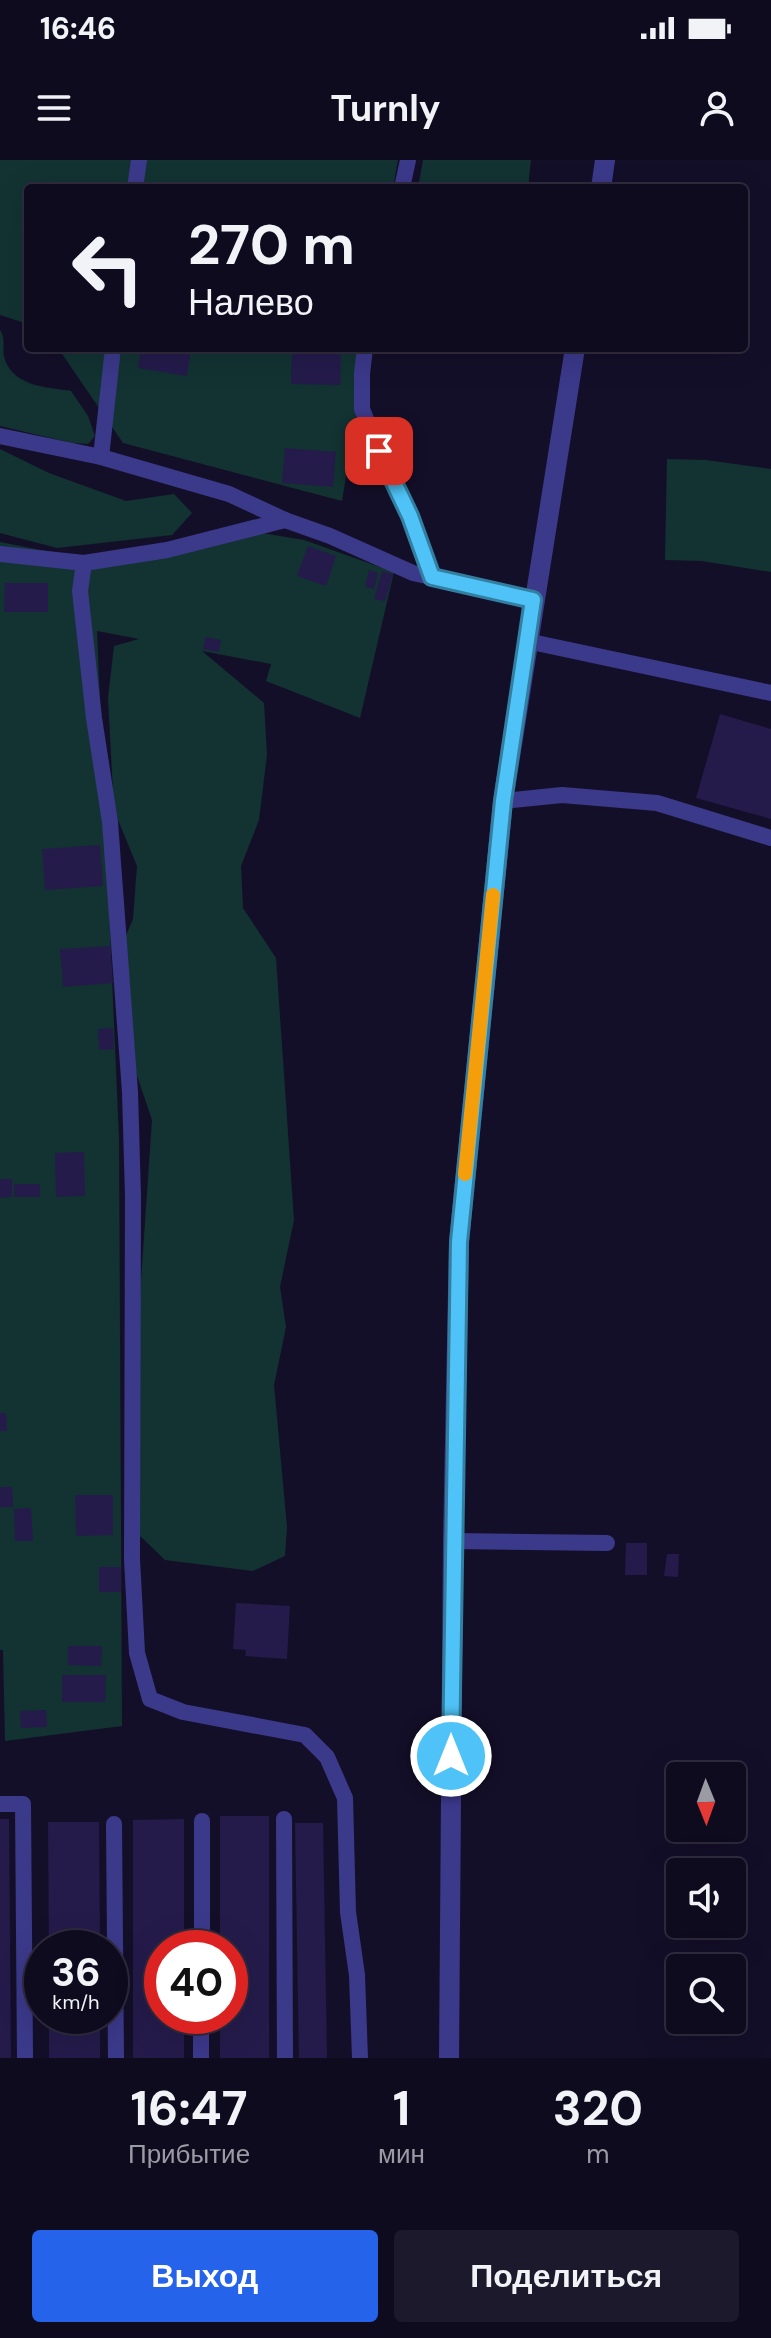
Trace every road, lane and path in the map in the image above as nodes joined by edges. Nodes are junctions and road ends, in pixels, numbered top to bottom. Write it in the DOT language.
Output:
graph roads {
  1 [pos="139,160"];
  2 [pos="408,160"];
  3 [pos="605,160"];
  4 [pos="136,184"];
  5 [pos="403,184"];
  6 [pos="602,184"];
  7 [pos="113,352"];
  8 [pos="365,352"];
  9 [pos="574,352"];
  10 [pos="0,436"];
  11 [pos="101,457"];
  12 [pos="285,520"];
  13 [pos="0,554"];
  14 [pos="84,563"];
  15 [pos="432,577"];
  16 [pos="533,600"];
  17 [pos="527,641"];
  18 [pos="771,693"];
  19 [pos="503,801"];
  20 [pos="771,838"];
  21 [pos="453,1541"];
  22 [pos="607,1543"];
  23 [pos="0,1804"];
  24 [pos="284,1819"];
  25 [pos="202,1821"];
  26 [pos="114,1824"];
  27 [pos="202,1930"];
  28 [pos="201,2034"];
  29 [pos="25,2058"];
  30 [pos="116,2058"];
  31 [pos="201,2058"];
  32 [pos="285,2058"];
  33 [pos="360,2058"];
  34 [pos="449,2058"];
  1 -- 4 [label="lane"];
  2 -- 5 [label="lane"];
  3 -- 6 [label="street"];
  7 -- 11 [label="lane"];
  8 -- 15 [label="lane"];
  9 -- 16 [label="street"];
  10 -- 11 [label="lane"];
  11 -- 12 [label="lane"];
  12 -- 14 [label="lane"];
  12 -- 15 [label="lane"];
  13 -- 14 [label="lane"];
  14 -- 33 [label="lane"];
  15 -- 16 [label="lane"];
  16 -- 17 [label="street"];
  17 -- 18 [label="lane"];
  17 -- 19 [label="street"];
  19 -- 20 [label="lane"];
  19 -- 21 [label="street"];
  21 -- 22 [label="lane"];
  21 -- 34 [label="street"];
  23 -- 29 [label="lane"];
  24 -- 32 [label="lane"];
  25 -- 27 [label="lane"];
  26 -- 30 [label="lane"];
  28 -- 31 [label="lane"];
}
